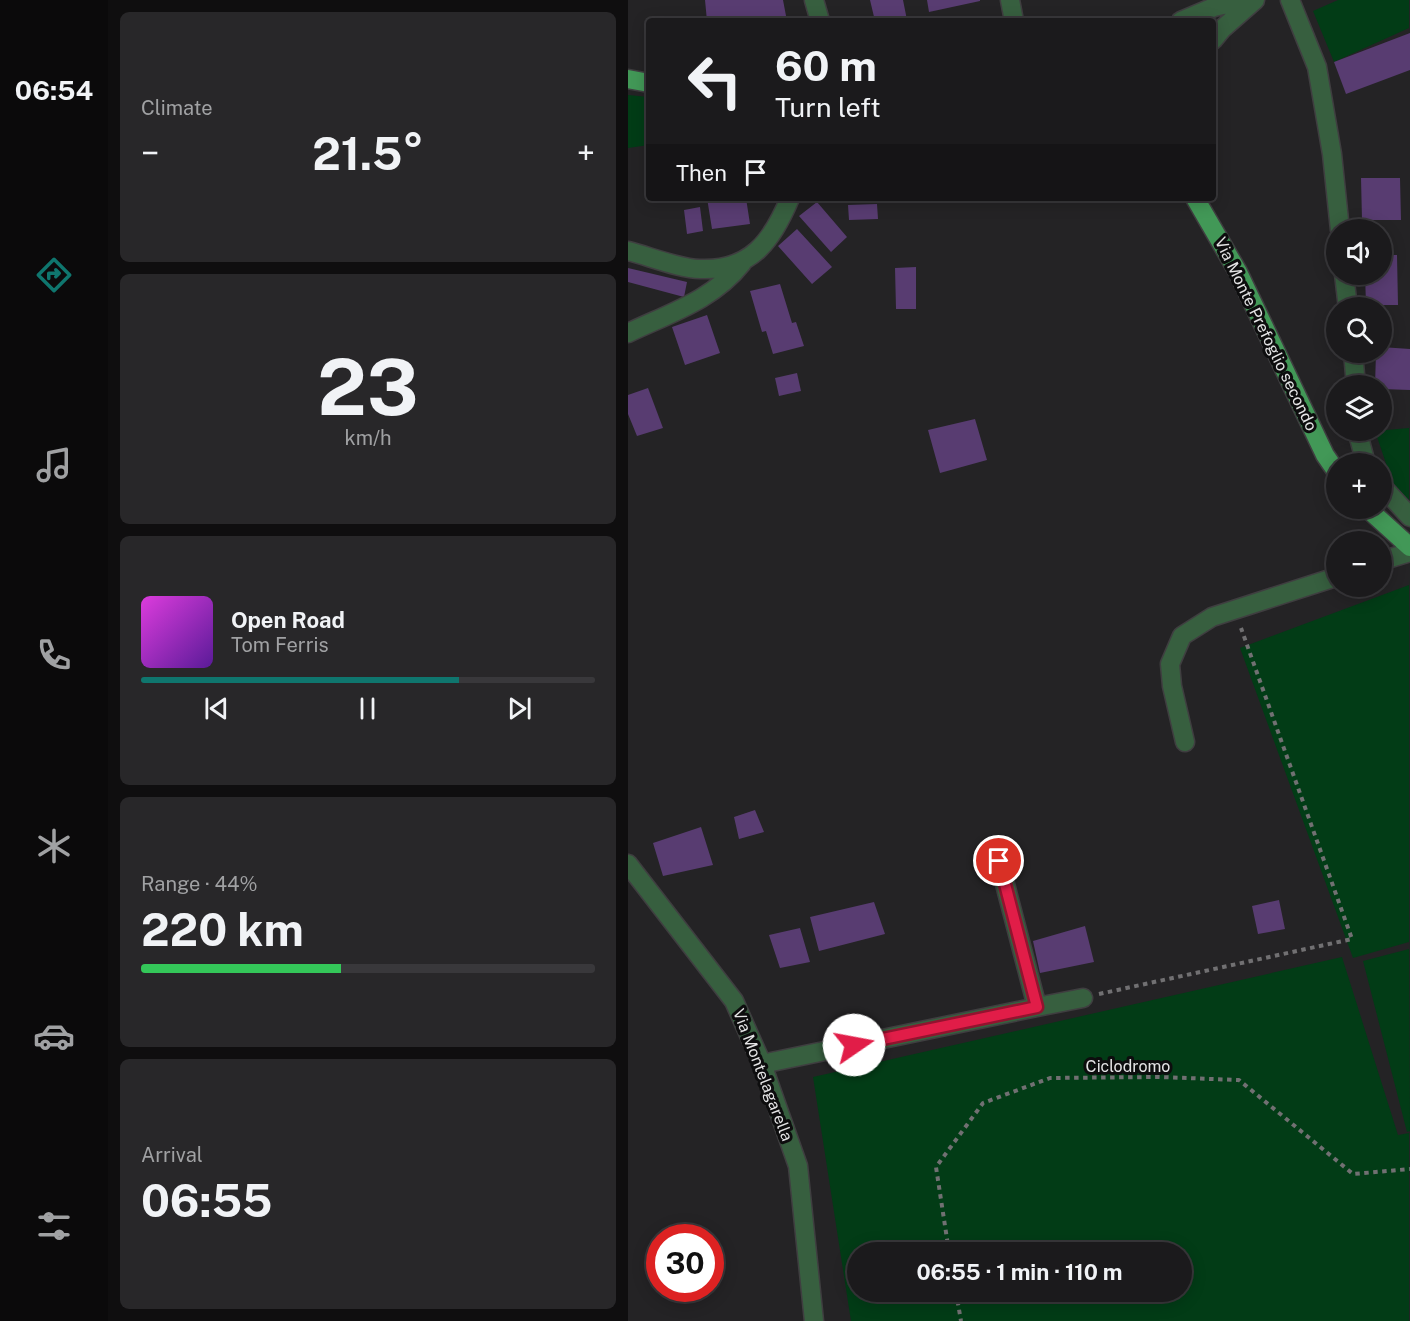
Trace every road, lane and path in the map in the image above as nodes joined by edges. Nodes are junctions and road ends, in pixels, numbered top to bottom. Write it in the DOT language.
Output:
graph roads {
  1 [pos="814,0"];
  2 [pos="1010,0"];
  3 [pos="1246,0"];
  4 [pos="1255,0"];
  5 [pos="1290,0"];
  6 [pos="819,18"];
  7 [pos="1014,18"];
  8 [pos="1188,18"];
  9 [pos="1216,36"];
  10 [pos="628,79"];
  11 [pos="646,82"];
  12 [pos="789,201"];
  13 [pos="1198,201"];
  14 [pos="1339,219"];
  15 [pos="628,251"];
  16 [pos="742,263"];
  17 [pos="628,333"];
  18 [pos="1326,456"];
  19 [pos="1392,497"];
  20 [pos="1410,517"];
  21 [pos="1379,519"];
  22 [pos="1410,547"];
  23 [pos="1410,552"];
  24 [pos="1392,558"];
  25 [pos="1326,579"];
  26 [pos="1234,609"];
  27 [pos="1185,742"];
  28 [pos="999,861"];
  29 [pos="628,864"];
  30 [pos="1083,998"];
  31 [pos="1037,1007"];
  32 [pos="762,1064"];
  33 [pos="1410,1169"];
  34 [pos="947,1242"];
  35 [pos="958,1302"];
  36 [pos="814,1321"];
  37 [pos="961,1321"];
  1 -- 6 [label="street"];
  2 -- 7 [label="street"];
  3 -- 8 [label="street"];
  4 -- 9 [label="street"];
  5 -- 14 [label="street"];
  10 -- 11 [label="main road"];
  12 -- 16 [label="street"];
  13 -- 18 [label="main road, Via Monte Prefoglio secondo"];
  15 -- 16 [label="street"];
  16 -- 17 [label="street"];
  19 -- 20 [label="street"];
  21 -- 22 [label="main road"];
  23 -- 24 [label="street"];
  25 -- 26 [label="street"];
  26 -- 27 [label="street"];
  26 -- 30 [label="path"];
  28 -- 31 [label="street"];
  29 -- 32 [label="street, Via Montelagarella"];
  30 -- 31 [label="street"];
  31 -- 32 [label="street"];
  32 -- 36 [label="street, Via Montelagarella"];
  33 -- 34 [label="path, Ciclodromo"];
  35 -- 37 [label="path"];
}
